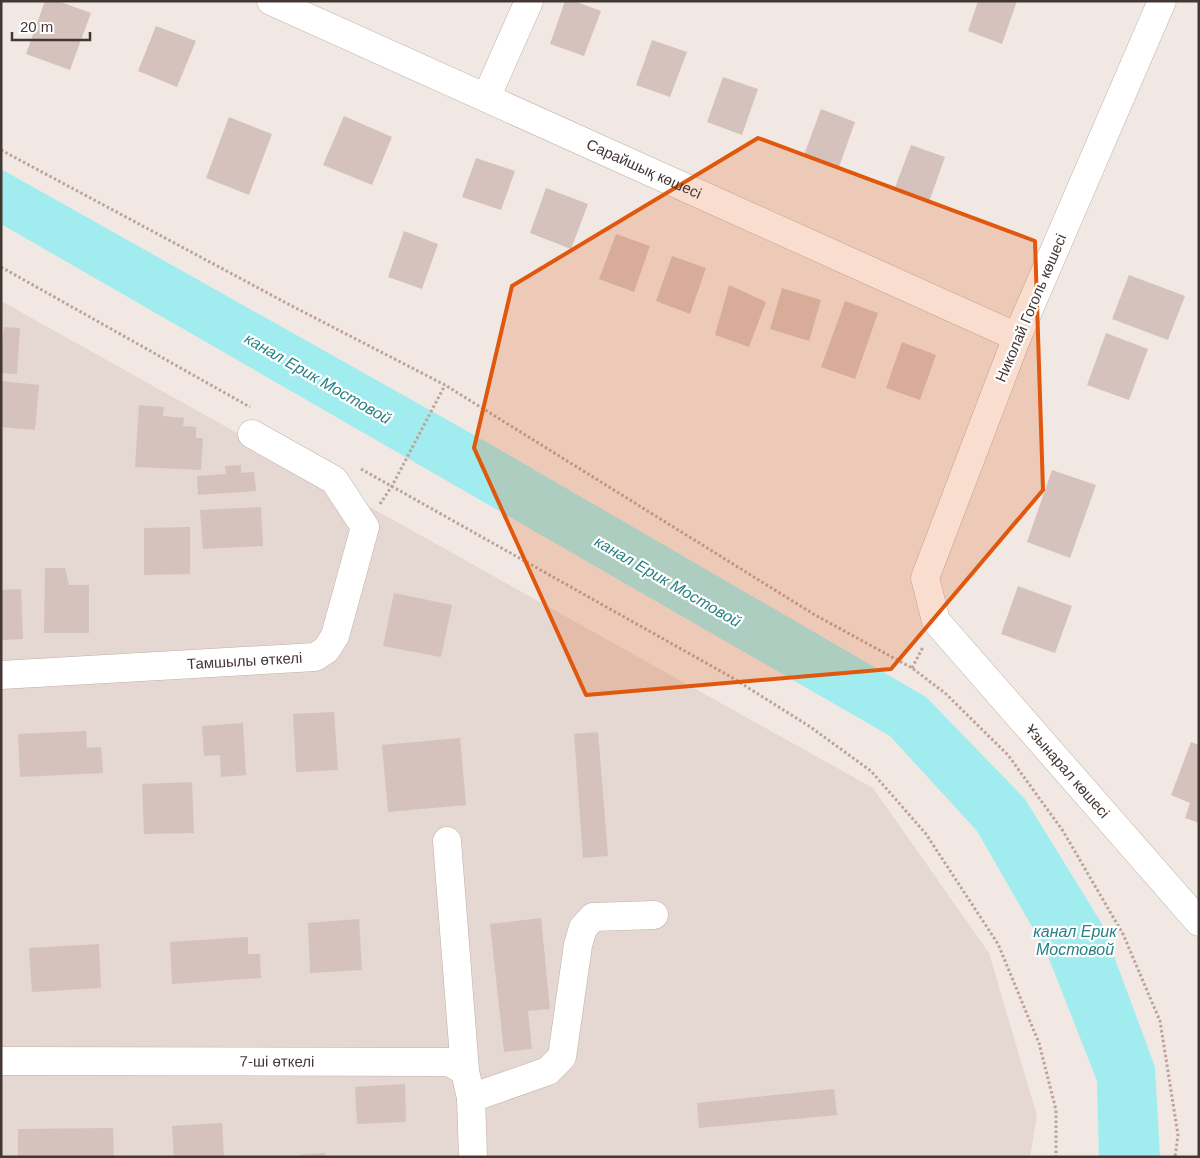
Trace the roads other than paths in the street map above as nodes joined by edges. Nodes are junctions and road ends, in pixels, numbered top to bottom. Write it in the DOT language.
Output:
graph roads {
  1 [pos="271,1"];
  2 [pos="529,1"];
  3 [pos="1162,1"];
  4 [pos="486,98"];
  5 [pos="1017,337"];
  6 [pos="253,421"];
  7 [pos="936,621"];
  8 [pos="1,675"];
  9 [pos="447,841"];
  10 [pos="654,914"];
  11 [pos="1199,922"];
  12 [pos="1,1062"];
  13 [pos="465,1071"];
  14 [pos="472,1098"];
  15 [pos="473,1157"];
  1 -- 4 [label="street, Сарайшық көшесі"];
  2 -- 4 [label="street"];
  3 -- 5 [label="street, Николай Гоголь көшесі"];
  4 -- 5 [label="street, Сарайшық көшесі"];
  5 -- 7 [label="street, Николай Гоголь көшесі"];
  6 -- 8 [label="street, Тамшылы өткелі"];
  7 -- 11 [label="street, Ұзынарал көшесі"];
  9 -- 13 [label="street"];
  10 -- 14 [label="street"];
  12 -- 13 [label="street, 7-шi өткелi"];
  13 -- 14 [label="street"];
  14 -- 15 [label="street"];
}
